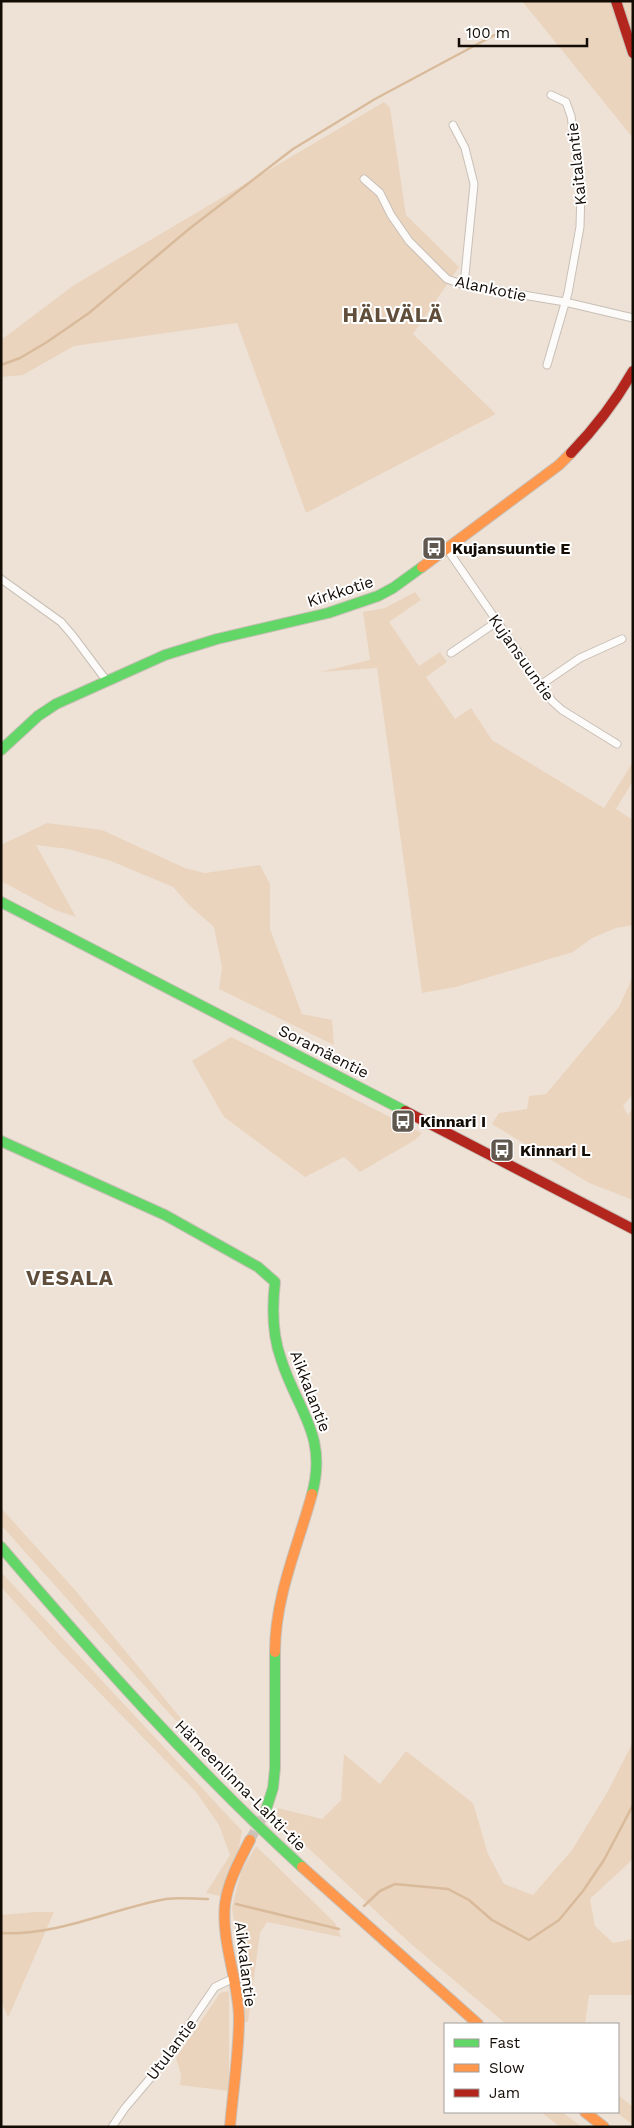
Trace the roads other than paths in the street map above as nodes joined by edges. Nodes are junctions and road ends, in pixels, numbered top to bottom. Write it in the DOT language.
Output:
graph roads {
  1 [pos="616,1"];
  2 [pos="633,53"];
  3 [pos="551,95"];
  4 [pos="453,125"];
  5 [pos="364,179"];
  6 [pos="464,285"];
  7 [pos="565,302"];
  8 [pos="633,318"];
  9 [pos="547,365"];
  10 [pos="633,371"];
  11 [pos="447,549"];
  12 [pos="1,579"];
  13 [pos="498,621"];
  14 [pos="622,639"];
  15 [pos="451,653"];
  16 [pos="106,680"];
  17 [pos="542,684"];
  18 [pos="617,744"];
  19 [pos="1,750"];
  20 [pos="1,902"];
  21 [pos="1,1141"];
  22 [pos="633,1228"];
  23 [pos="1,1547"];
  24 [pos="265,1813"];
  25 [pos="250,1840"];
  26 [pos="234,1978"];
  27 [pos="477,2023"];
  28 [pos="586,2113"];
  29 [pos="112,2127"];
  30 [pos="230,2127"];
  31 [pos="604,2127"];
  1 -- 2 [label="main road"];
  3 -- 7 [label="street, Kaitalantie"];
  4 -- 6 [label="street"];
  5 -- 6 [label="street, Alankotie"];
  6 -- 7 [label="street, Alankotie"];
  7 -- 8 [label="street, Alankotie"];
  7 -- 9 [label="street, Kaitalantie"];
  10 -- 11 [label="main road, Kirkkotie"];
  11 -- 13 [label="street, Kujansuuntie"];
  11 -- 16 [label="main road, Kirkkotie"];
  12 -- 16 [label="street"];
  13 -- 15 [label="street"];
  13 -- 17 [label="street, Kujansuuntie"];
  14 -- 17 [label="street"];
  16 -- 19 [label="main road, Kirkkotie"];
  17 -- 18 [label="street, Kujansuuntie"];
  20 -- 22 [label="main road, Soramäentie"];
  21 -- 24 [label="main road, Aikkalantie"];
  23 -- 27 [label="main road, Hämeenlinna-Lahti-tie"];
  25 -- 26 [label="main road, Aikkalantie"];
  26 -- 29 [label="street, Utulantie"];
  26 -- 30 [label="main road, Aikkalantie"];
  28 -- 31 [label="main road"];
}
